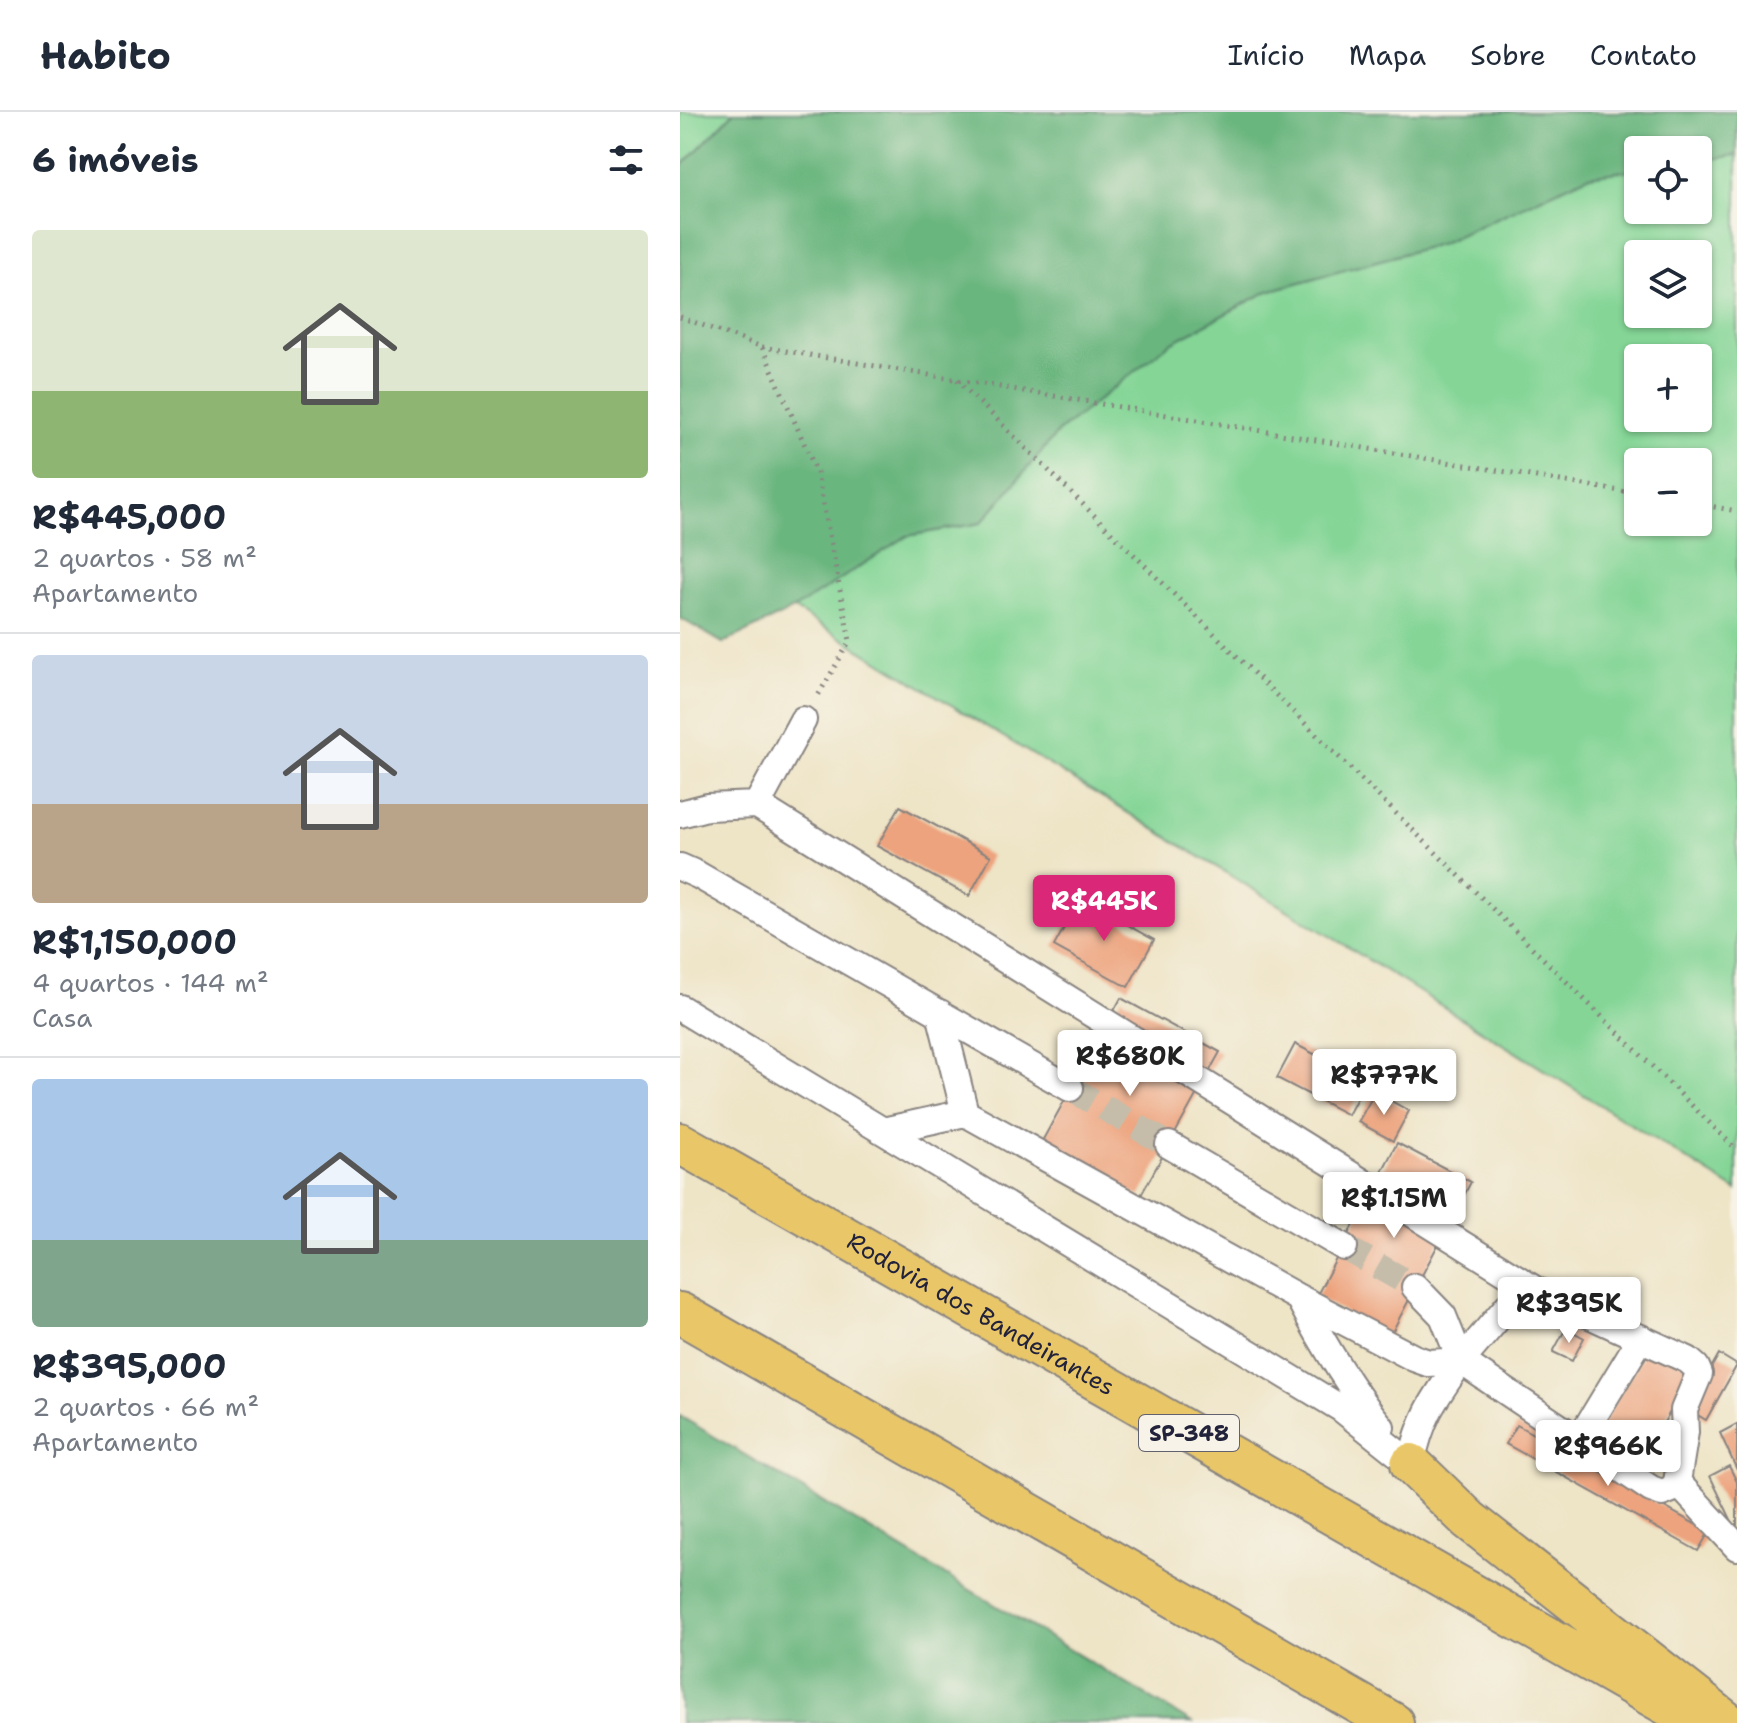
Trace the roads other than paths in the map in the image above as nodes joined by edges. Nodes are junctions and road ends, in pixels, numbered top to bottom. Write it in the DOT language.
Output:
graph roads {
  1 [pos="803,720"];
  2 [pos="757,805"];
  3 [pos="680,814"];
  4 [pos="680,867"];
  5 [pos="680,1008"];
  6 [pos="940,1013"];
  7 [pos="1070,1088"];
  8 [pos="965,1113"];
  9 [pos="883,1131"];
  10 [pos="680,1143"];
  11 [pos="1169,1145"];
  12 [pos="1344,1247"];
  13 [pos="1415,1287"];
  14 [pos="1537,1291"];
  15 [pos="1299,1298"];
  16 [pos="680,1313"];
  17 [pos="1641,1338"];
  18 [pos="1461,1361"];
  19 [pos="1578,1442"];
  20 [pos="1411,1464"];
  21 [pos="1677,1482"];
  22 [pos="1737,1547"];
  23 [pos="1393,1723"];
  24 [pos="1699,1723"];
  25 [pos="1728,1723"];
  1 -- 2 [label="lane"];
  2 -- 3 [label="lane"];
  2 -- 14 [label="lane"];
  4 -- 6 [label="lane"];
  5 -- 9 [label="lane"];
  6 -- 7 [label="lane"];
  6 -- 8 [label="lane"];
  8 -- 9 [label="lane"];
  8 -- 15 [label="lane"];
  9 -- 20 [label="lane"];
  10 -- 24 [label="highway, Rodovia dos Bandeirantes / SP-348"];
  11 -- 12 [label="lane"];
  13 -- 18 [label="lane"];
  14 -- 17 [label="lane"];
  14 -- 18 [label="lane"];
  15 -- 18 [label="lane"];
  15 -- 20 [label="lane"];
  16 -- 23 [label="highway"];
  17 -- 19 [label="lane"];
  17 -- 21 [label="lane"];
  18 -- 19 [label="lane"];
  18 -- 20 [label="lane"];
  19 -- 21 [label="lane"];
  20 -- 25 [label="highway"];
  21 -- 22 [label="lane"];
}
